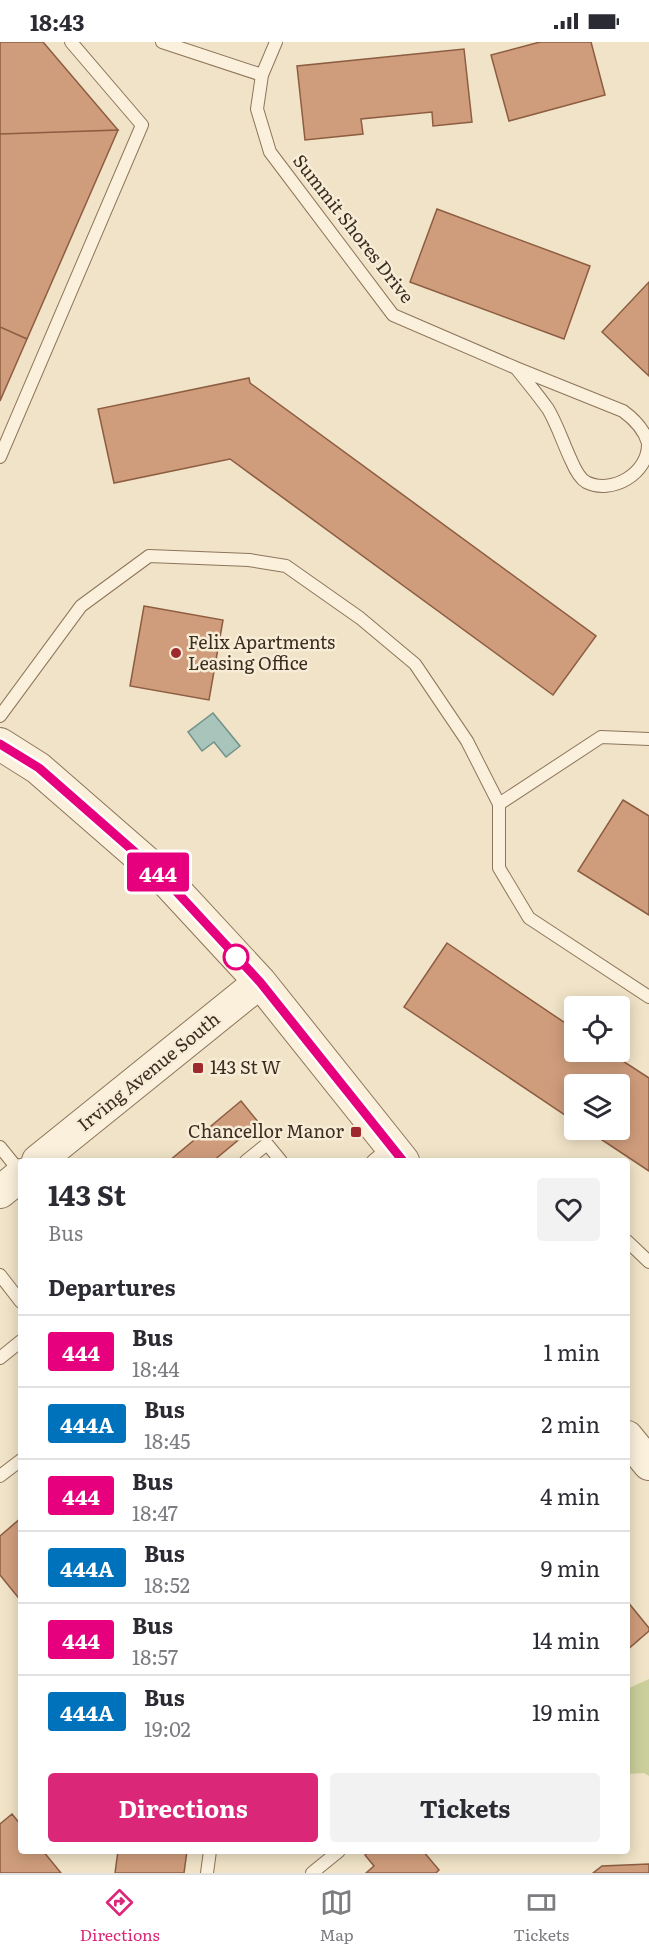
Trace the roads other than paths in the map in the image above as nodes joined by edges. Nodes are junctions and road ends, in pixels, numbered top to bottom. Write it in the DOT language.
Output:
graph roads {
  1 [pos="71,42"];
  2 [pos="162,42"];
  3 [pos="276,42"];
  4 [pos="262,75"];
  5 [pos="516,368"];
  6 [pos="0,457"];
  7 [pos="0,716"];
  8 [pos="649,739"];
  9 [pos="0,744"];
  10 [pos="499,804"];
  11 [pos="260,982"];
  12 [pos="649,997"];
  13 [pos="0,1147"];
  14 [pos="389,1156"];
  15 [pos="42,1158"];
  16 [pos="250,1158"];
  17 [pos="279,1158"];
  18 [pos="18,1170"];
  19 [pos="18,1177"];
  20 [pos="0,1192"];
  21 [pos="630,1244"];
  22 [pos="649,1262"];
  23 [pos="0,1275"];
  24 [pos="18,1298"];
  25 [pos="18,1344"];
  26 [pos="0,1359"];
  27 [pos="630,1441"];
  28 [pos="18,1462"];
  29 [pos="649,1464"];
  30 [pos="0,1476"];
  31 [pos="210,1854"];
  32 [pos="335,1854"];
  33 [pos="207,1873"];
  34 [pos="312,1873"];
  1 -- 6 [label="lane"];
  2 -- 4 [label="lane"];
  3 -- 4 [label="lane, Summit Shores Drive"];
  4 -- 5 [label="lane, Summit Shores Drive"];
  5 -- 5 [label="lane, Summit Shores Drive"];
  7 -- 10 [label="lane"];
  8 -- 10 [label="lane"];
  9 -- 11 [label="street"];
  10 -- 12 [label="lane"];
  11 -- 14 [label="street"];
  11 -- 15 [label="street, Irving Avenue South"];
  13 -- 18 [label="lane"];
  16 -- 17 [label="lane"];
  19 -- 20 [label="street"];
  21 -- 22 [label="lane"];
  23 -- 24 [label="lane"];
  25 -- 26 [label="lane"];
  27 -- 29 [label="street"];
  28 -- 30 [label="lane"];
  31 -- 33 [label="lane"];
  32 -- 34 [label="lane"];
}
